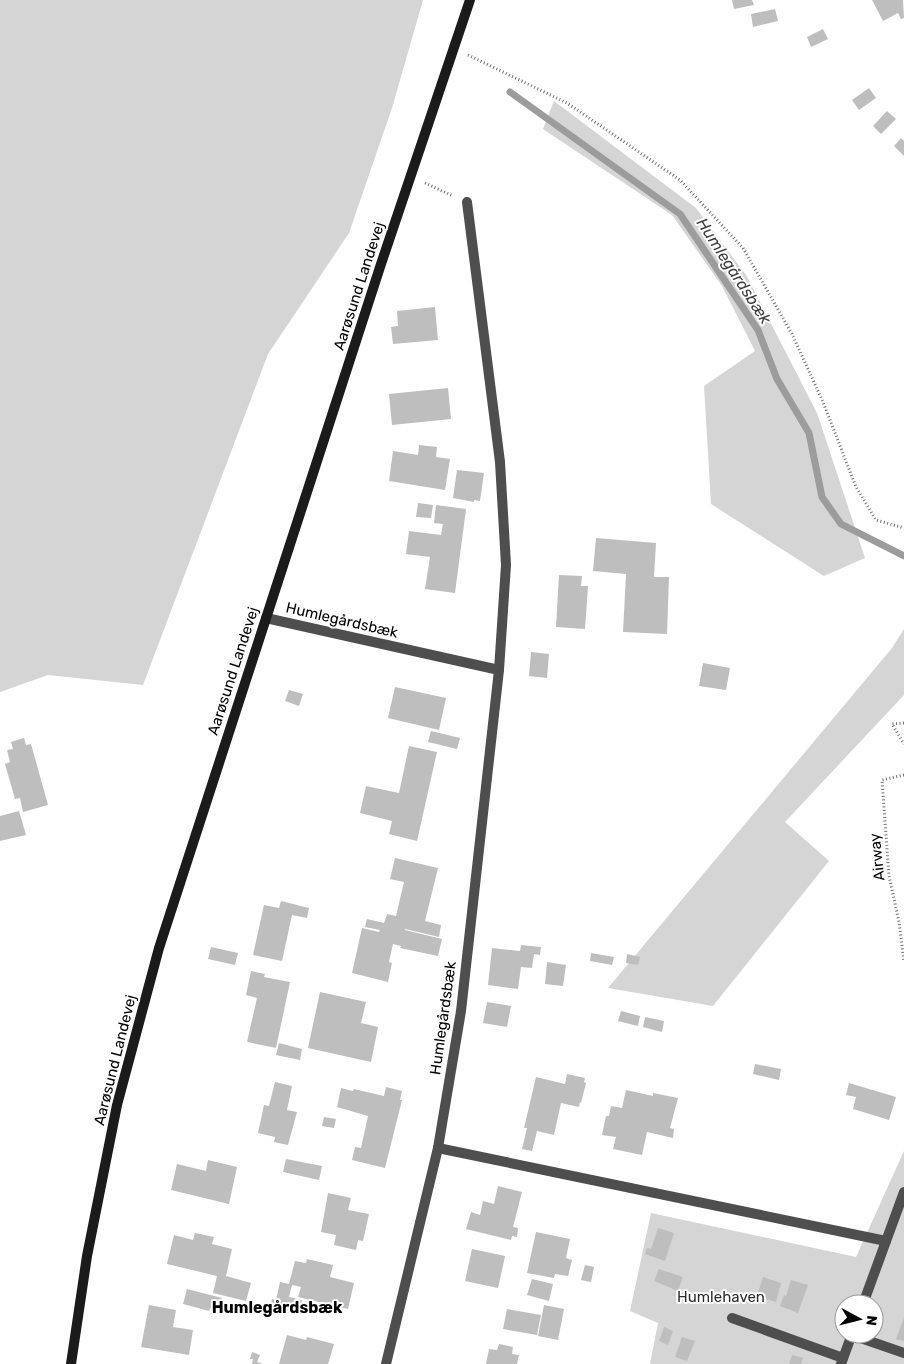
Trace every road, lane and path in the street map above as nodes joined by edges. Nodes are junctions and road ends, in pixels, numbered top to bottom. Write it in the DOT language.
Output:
graph roads {
  1 [pos="470,0"];
  2 [pos="454,48"];
  3 [pos="411,176"];
  4 [pos="466,202"];
  5 [pos="904,528"];
  6 [pos="266,618"];
  7 [pos="499,670"];
  8 [pos="904,723"];
  9 [pos="904,744"];
  10 [pos="904,775"];
  11 [pos="904,961"];
  12 [pos="438,1148"];
  13 [pos="904,1192"];
  14 [pos="886,1241"];
  15 [pos="867,1294"];
  16 [pos="732,1318"];
  17 [pos="849,1344"];
  18 [pos="878,1344"];
  19 [pos="904,1353"];
  20 [pos="842,1361"];
  21 [pos="71,1364"];
  22 [pos="386,1364"];
  1 -- 2 [label="street, Aarøsund Landevej"];
  2 -- 3 [label="street, Aarøsund Landevej"];
  2 -- 5 [label="path"];
  3 -- 4 [label="path"];
  3 -- 6 [label="street, Aarøsund Landevej"];
  4 -- 7 [label="street, Humlegårdsbæk"];
  6 -- 7 [label="street, Humlegårdsbæk"];
  6 -- 21 [label="street, Aarøsund Landevej"];
  7 -- 12 [label="street, Humlegårdsbæk"];
  8 -- 9 [label="path"];
  10 -- 11 [label="path, Airway"];
  12 -- 14 [label="street"];
  12 -- 22 [label="street, Humlegårdsbæk"];
  13 -- 14 [label="street"];
  14 -- 15 [label="street"];
  16 -- 20 [label="street"];
  17 -- 20 [label="street"];
  18 -- 19 [label="street"];
}
